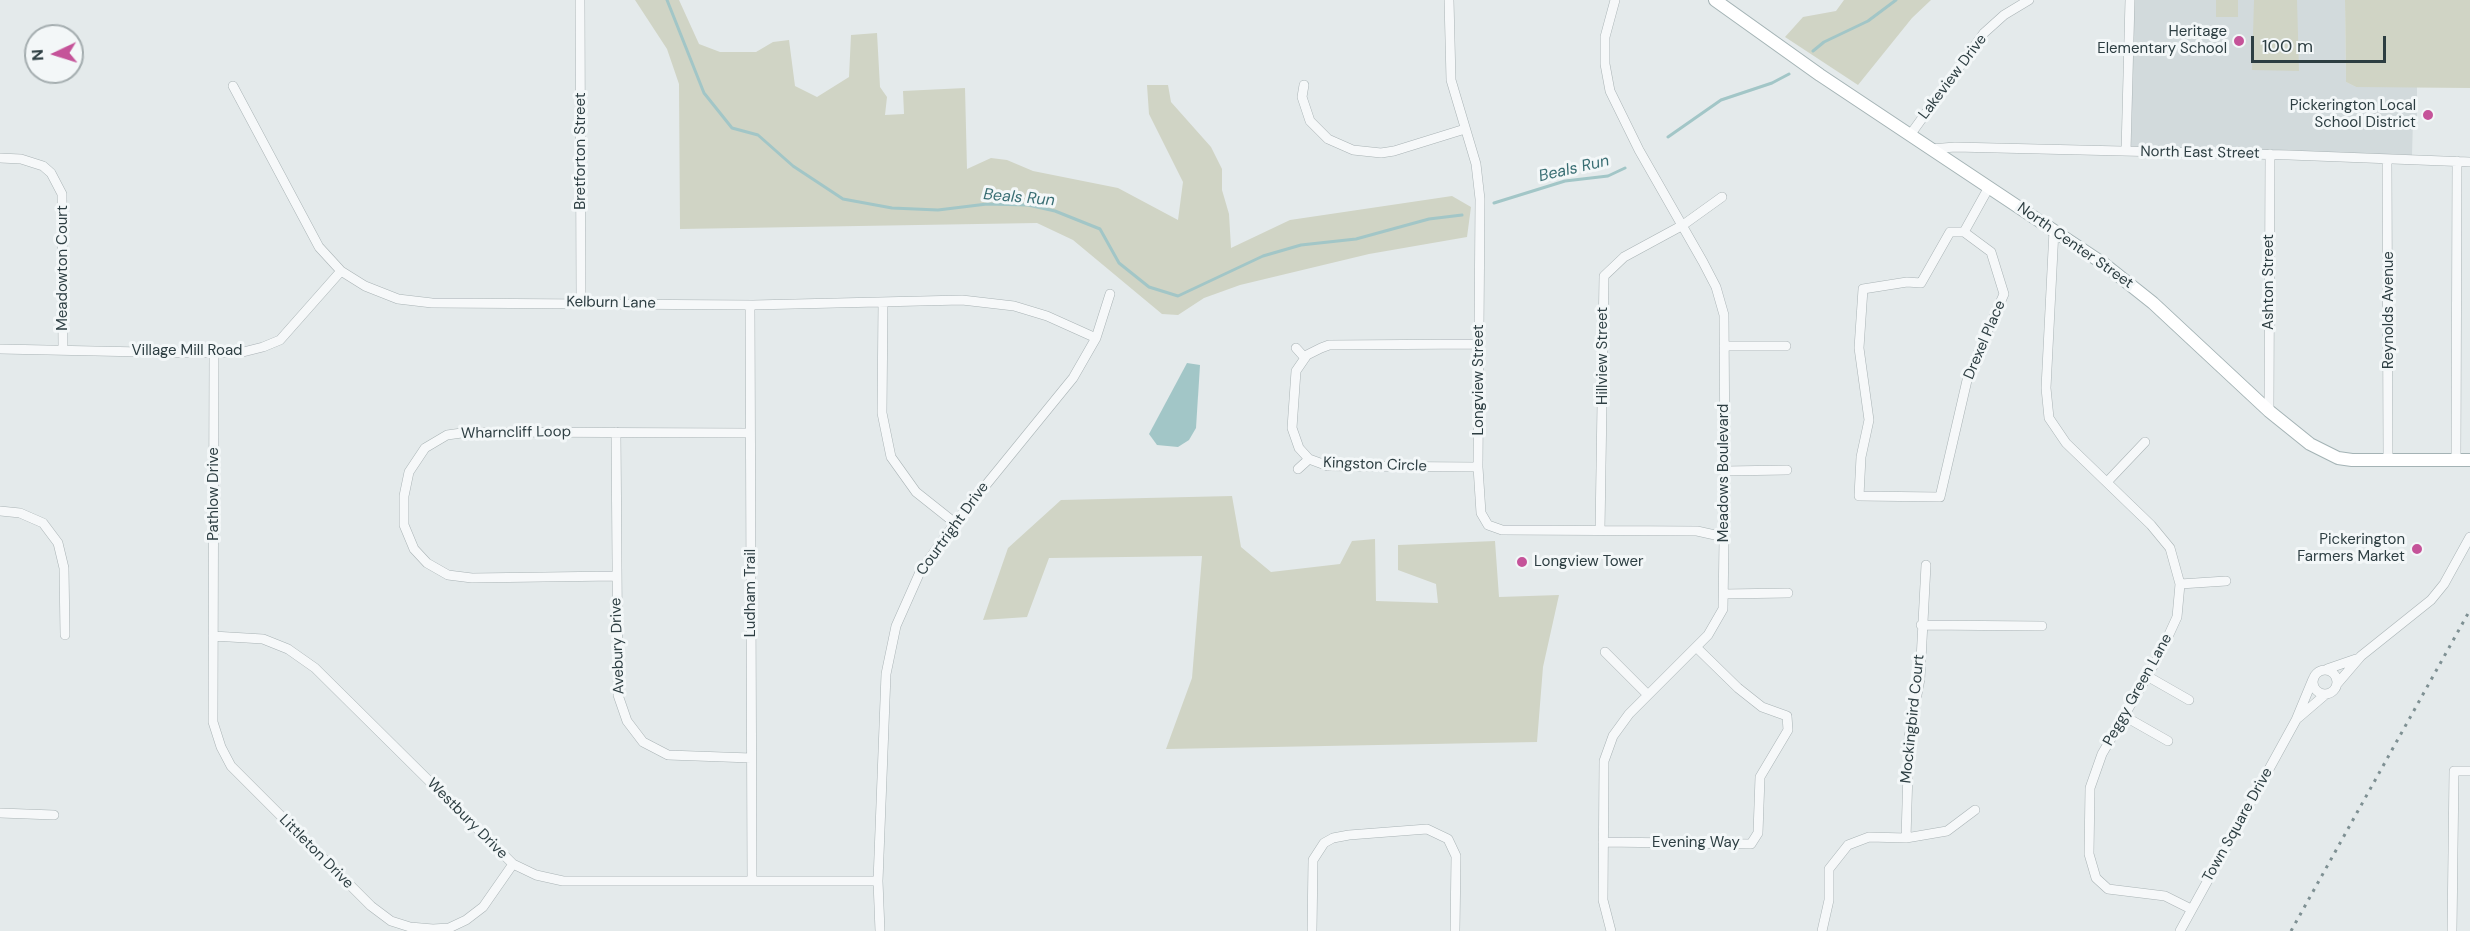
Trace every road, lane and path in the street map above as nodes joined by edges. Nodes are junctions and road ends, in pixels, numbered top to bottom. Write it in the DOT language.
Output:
graph roads {
  1 [pos="580,0"];
  2 [pos="1449,0"];
  3 [pos="1615,0"];
  4 [pos="2028,0"];
  5 [pos="2130,0"];
  6 [pos="1722,2"];
  7 [pos="1304,85"];
  8 [pos="233,86"];
  9 [pos="1465,129"];
  10 [pos="1910,135"];
  11 [pos="1930,148"];
  12 [pos="2126,151"];
  13 [pos="2270,154"];
  14 [pos="0,158"];
  15 [pos="2387,159"];
  16 [pos="2457,161"];
  17 [pos="2470,162"];
  18 [pos="1989,187"];
  19 [pos="1722,197"];
  20 [pos="1683,225"];
  21 [pos="2054,230"];
  22 [pos="1964,232"];
  23 [pos="341,271"];
  24 [pos="1110,294"];
  25 [pos="581,302"];
  26 [pos="882,302"];
  27 [pos="750,305"];
  28 [pos="1096,338"];
  29 [pos="1479,344"];
  30 [pos="1724,346"];
  31 [pos="1786,346"];
  32 [pos="1296,348"];
  33 [pos="63,349"];
  34 [pos="0,350"];
  35 [pos="214,353"];
  36 [pos="1305,358"];
  37 [pos="2269,411"];
  38 [pos="616,432"];
  39 [pos="750,433"];
  40 [pos="2145,442"];
  41 [pos="1309,459"];
  42 [pos="2456,460"];
  43 [pos="2470,460"];
  44 [pos="2388,461"];
  45 [pos="1478,467"];
  46 [pos="1298,469"];
  47 [pos="1787,470"];
  48 [pos="1725,471"];
  49 [pos="2106,482"];
  50 [pos="0,510"];
  51 [pos="955,523"];
  52 [pos="1600,530"];
  53 [pos="1724,537"];
  54 [pos="2470,537"];
  55 [pos="1926,565"];
  56 [pos="616,576"];
  57 [pos="2226,581"];
  58 [pos="2180,584"];
  59 [pos="1788,593"];
  60 [pos="1724,594"];
  61 [pos="1921,625"];
  62 [pos="2042,626"];
  63 [pos="65,635"];
  64 [pos="213,636"];
  65 [pos="1696,647"];
  66 [pos="1605,652"];
  67 [pos="2361,656"];
  68 [pos="2325,669"];
  69 [pos="2147,676"];
  70 [pos="2313,679"];
  71 [pos="2337,684"];
  72 [pos="2326,694"];
  73 [pos="1648,695"];
  74 [pos="2189,700"];
  75 [pos="2124,716"];
  76 [pos="2296,720"];
  77 [pos="2168,741"];
  78 [pos="751,758"];
  79 [pos="2470,771"];
  80 [pos="1975,810"];
  81 [pos="0,813"];
  82 [pos="54,815"];
  83 [pos="1906,837"];
  84 [pos="1603,842"];
  85 [pos="513,864"];
  86 [pos="752,881"];
  87 [pos="878,881"];
  88 [pos="2191,909"];
  89 [pos="880,931"];
  90 [pos="1312,931"];
  91 [pos="1455,931"];
  92 [pos="1611,931"];
  93 [pos="1822,931"];
  94 [pos="2180,931"];
  95 [pos="2452,931"];
  1 -- 25 [label="street, Bretforton Street"];
  2 -- 9 [label="street, Longview Street"];
  3 -- 20 [label="street, Meadows Boulevard"];
  4 -- 10 [label="street, Lakeview Drive"];
  5 -- 12 [label="street"];
  6 -- 10 [label="main road, North Center Street"];
  7 -- 9 [label="street"];
  8 -- 23 [label="street, Kelburn Lane"];
  9 -- 29 [label="street, Longview Street"];
  10 -- 11 [label="main road, North Center Street"];
  11 -- 12 [label="street, North East Street"];
  11 -- 18 [label="main road, North Center Street"];
  12 -- 13 [label="street, North East Street"];
  13 -- 15 [label="street, North East Street"];
  13 -- 37 [label="street, Ashton Street"];
  14 -- 33 [label="street, Meadowton Court"];
  15 -- 16 [label="street, North East Street"];
  15 -- 44 [label="street, Reynolds Avenue"];
  16 -- 17 [label="street, North East Street"];
  16 -- 42 [label="street"];
  18 -- 21 [label="main road, North Center Street"];
  18 -- 22 [label="street"];
  19 -- 20 [label="street, Hillview Street"];
  20 -- 30 [label="street, Meadows Boulevard"];
  20 -- 52 [label="street, Hillview Street"];
  21 -- 37 [label="main road, North Center Street"];
  21 -- 49 [label="street, Peggy Green Lane"];
  22 -- 22 [label="street, Drexel Place"];
  23 -- 25 [label="street, Kelburn Lane"];
  23 -- 35 [label="street, Village Mill Road"];
  24 -- 28 [label="street, Courtright Drive"];
  25 -- 27 [label="street, Kelburn Lane"];
  26 -- 27 [label="street, Kelburn Lane"];
  26 -- 28 [label="street, Kelburn Lane"];
  26 -- 51 [label="street"];
  27 -- 39 [label="street, Ludham Trail"];
  28 -- 51 [label="street, Courtright Drive"];
  29 -- 36 [label="street"];
  29 -- 45 [label="street, Longview Street"];
  30 -- 31 [label="street"];
  30 -- 48 [label="street, Meadows Boulevard"];
  32 -- 36 [label="street"];
  33 -- 34 [label="street, Village Mill Road"];
  33 -- 35 [label="street, Village Mill Road"];
  35 -- 64 [label="street, Pathlow Drive"];
  36 -- 41 [label="street, Kingston Circle"];
  37 -- 44 [label="main road, North Center Street"];
  38 -- 39 [label="street, Wharncliff Loop"];
  38 -- 56 [label="street, Avebury Drive"];
  38 -- 56 [label="street, Wharncliff Loop"];
  39 -- 78 [label="street, Ludham Trail"];
  40 -- 49 [label="street"];
  41 -- 45 [label="street, Kingston Circle"];
  41 -- 46 [label="street"];
  42 -- 43 [label="main road, North Center Street"];
  42 -- 44 [label="main road, North Center Street"];
  45 -- 52 [label="street, Longview Street"];
  47 -- 48 [label="street"];
  48 -- 53 [label="street, Meadows Boulevard"];
  49 -- 58 [label="street, Peggy Green Lane"];
  50 -- 63 [label="street"];
  51 -- 87 [label="street, Courtright Drive"];
  52 -- 53 [label="street, Longview Street"];
  53 -- 60 [label="street, Meadows Boulevard"];
  54 -- 67 [label="street, Town Square Drive"];
  55 -- 61 [label="street, Mockingbird Court"];
  56 -- 78 [label="street, Avebury Drive"];
  57 -- 58 [label="street"];
  58 -- 69 [label="street, Peggy Green Lane"];
  59 -- 60 [label="street"];
  60 -- 65 [label="street, Meadows Boulevard"];
  61 -- 62 [label="street"];
  61 -- 83 [label="street, Mockingbird Court"];
  64 -- 85 [label="street, Westbury Drive"];
  64 -- 85 [label="street, Littleton Drive"];
  65 -- 73 [label="street, Meadows Boulevard"];
  65 -- 84 [label="street, Evening Way"];
  66 -- 73 [label="street"];
  67 -- 68 [label="street, Town Square Drive"];
  67 -- 71 [label="street, Town Square Drive"];
  68 -- 70 [label="street, Town Square Drive"];
  68 -- 71 [label="street"];
  69 -- 74 [label="street"];
  69 -- 75 [label="street, Peggy Green Lane"];
  70 -- 72 [label="street"];
  70 -- 76 [label="street, Town Square Drive"];
  71 -- 72 [label="street, Town Square Drive"];
  72 -- 76 [label="street, Town Square Drive"];
  73 -- 84 [label="street, Meadows Boulevard"];
  75 -- 77 [label="street"];
  75 -- 88 [label="street, Peggy Green Lane"];
  76 -- 88 [label="street, Town Square Drive"];
  78 -- 86 [label="street, Ludham Trail"];
  79 -- 95 [label="street"];
  80 -- 83 [label="street"];
  81 -- 82 [label="street"];
  83 -- 93 [label="street"];
  84 -- 92 [label="street, Meadows Boulevard"];
  85 -- 86 [label="street, Westbury Drive"];
  86 -- 87 [label="street, Westbury Drive"];
  87 -- 89 [label="street, Courtright Drive"];
  88 -- 94 [label="street, Town Square Drive"];
  90 -- 91 [label="street"];
}
